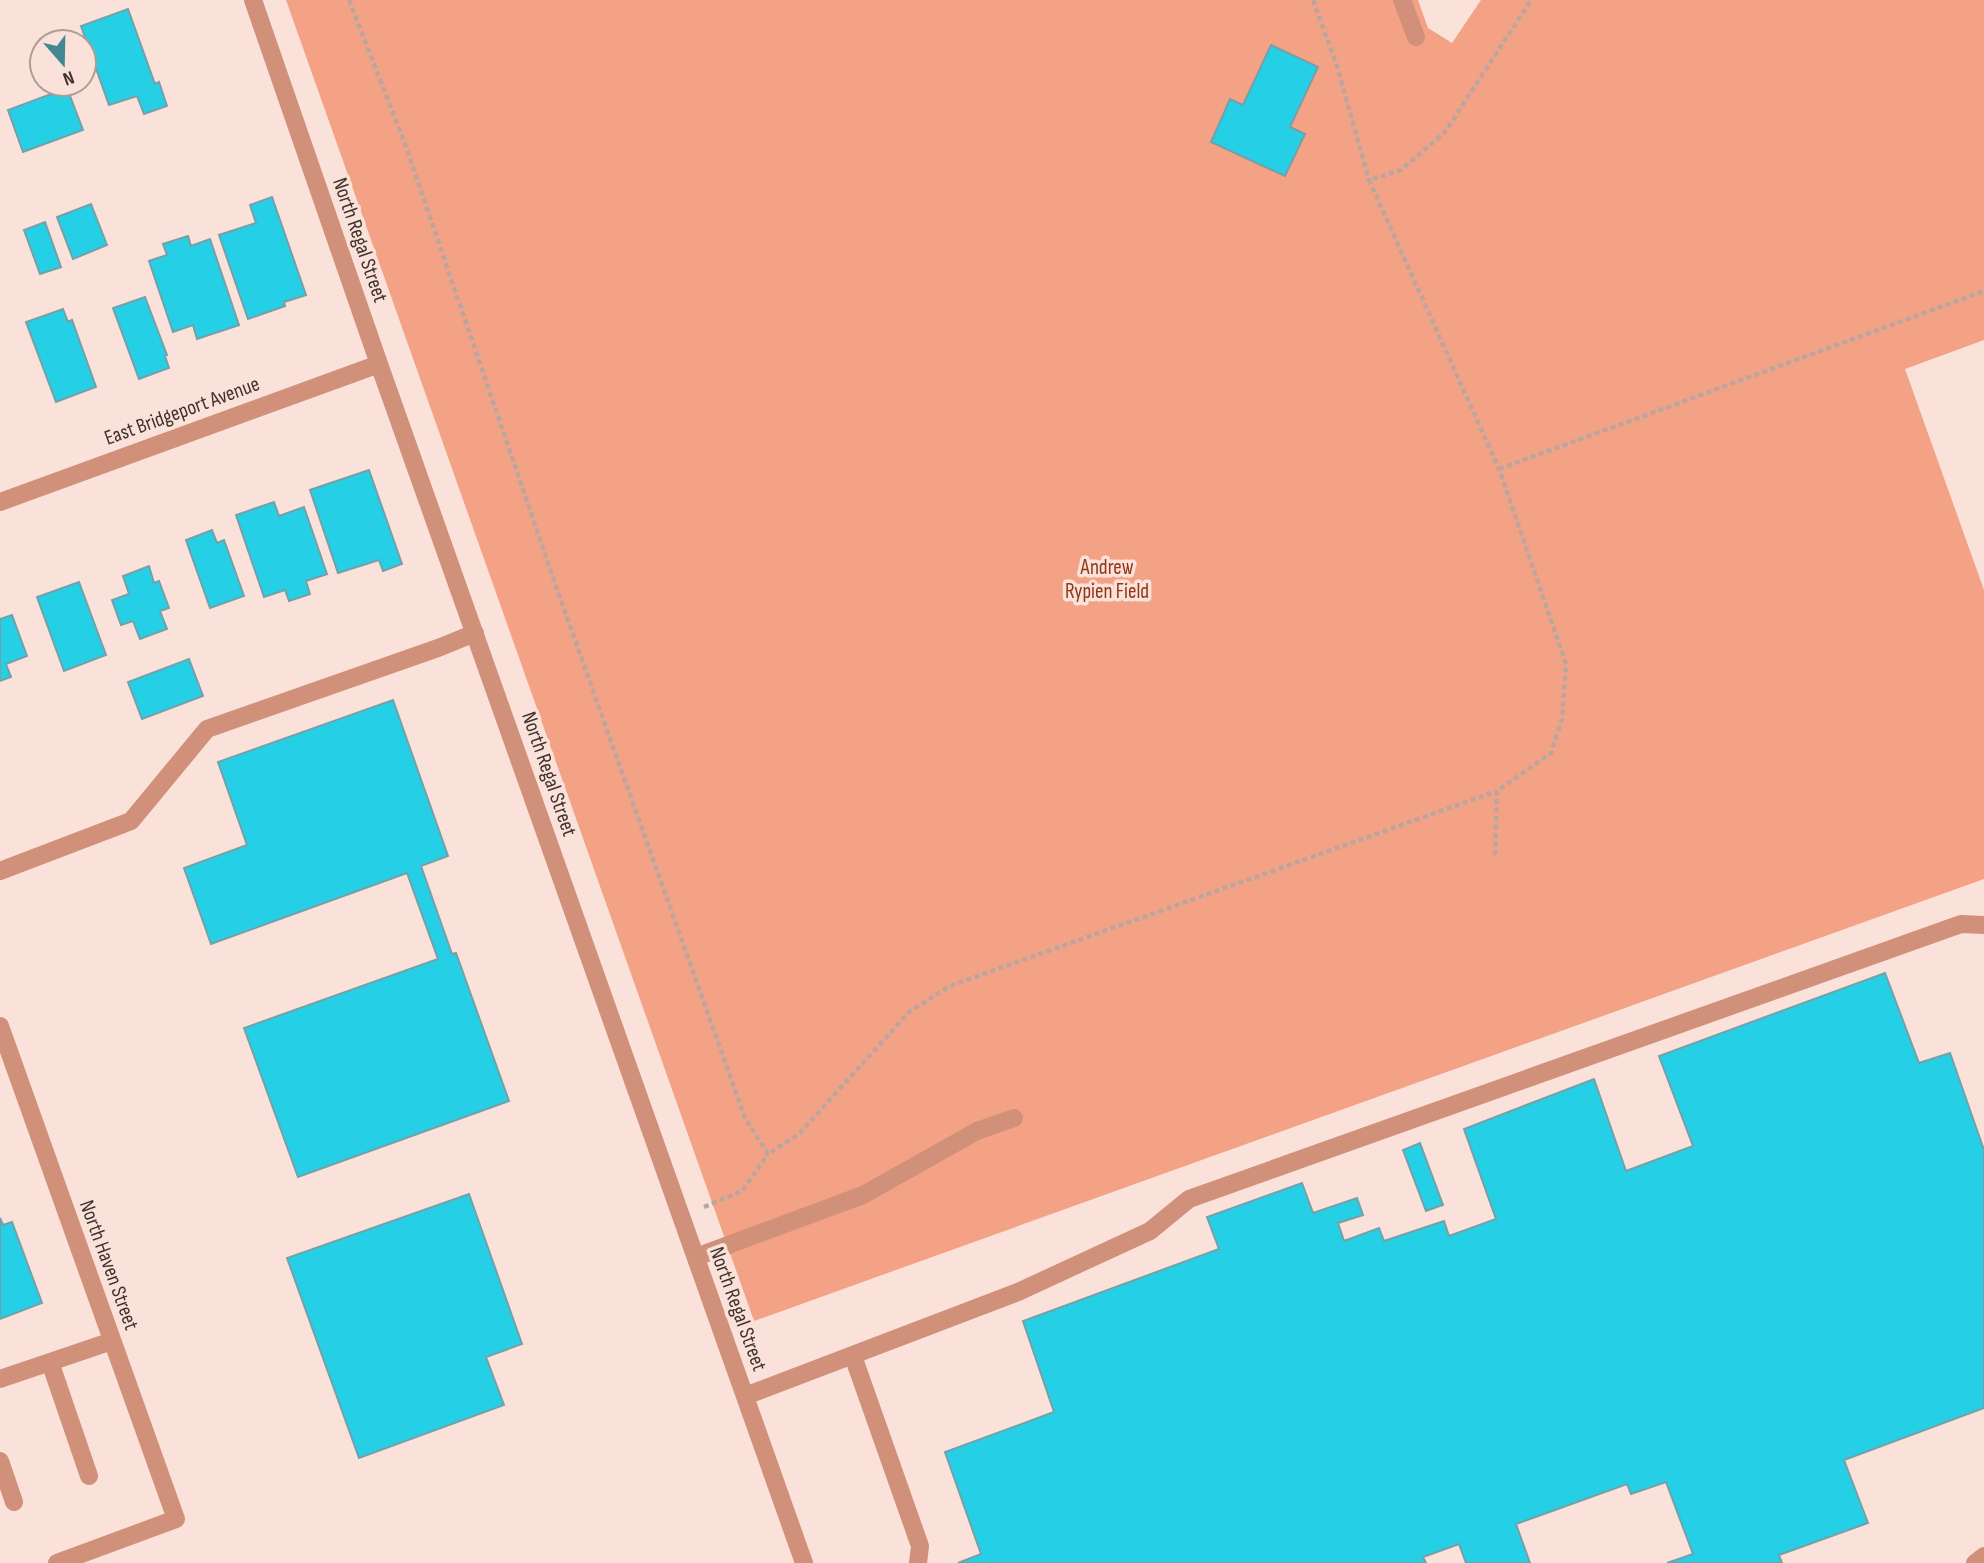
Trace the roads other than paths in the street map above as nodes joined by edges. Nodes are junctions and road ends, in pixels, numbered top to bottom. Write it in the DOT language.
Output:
graph roads {
  1 [pos="253,0"];
  2 [pos="1402,0"];
  3 [pos="1416,37"];
  4 [pos="379,364"];
  5 [pos="0,502"];
  6 [pos="475,633"];
  7 [pos="0,871"];
  8 [pos="1984,925"];
  9 [pos="2,1037"];
  10 [pos="1014,1118"];
  11 [pos="696,1257"];
  12 [pos="112,1341"];
  13 [pos="853,1356"];
  14 [pos="50,1362"];
  15 [pos="0,1379"];
  16 [pos="745,1396"];
  17 [pos="0,1461"];
  18 [pos="89,1476"];
  19 [pos="14,1502"];
  20 [pos="1984,1556"];
  21 [pos="57,1563"];
  22 [pos="804,1563"];
  23 [pos="918,1563"];
  24 [pos="1975,1563"];
  1 -- 4 [label="street, North Regal Street"];
  2 -- 3 [label="street"];
  4 -- 5 [label="street, East Bridgeport Avenue"];
  4 -- 6 [label="street, North Regal Street"];
  6 -- 7 [label="street"];
  6 -- 11 [label="street, North Regal Street"];
  8 -- 13 [label="street"];
  9 -- 12 [label="street, North Haven Street"];
  10 -- 11 [label="street"];
  11 -- 16 [label="street, North Regal Street"];
  12 -- 14 [label="street"];
  12 -- 21 [label="street, North Haven Street"];
  13 -- 16 [label="street"];
  13 -- 23 [label="street"];
  14 -- 15 [label="street"];
  14 -- 18 [label="street"];
  16 -- 22 [label="street, North Regal Street"];
  17 -- 19 [label="street"];
  20 -- 24 [label="street"];
}
